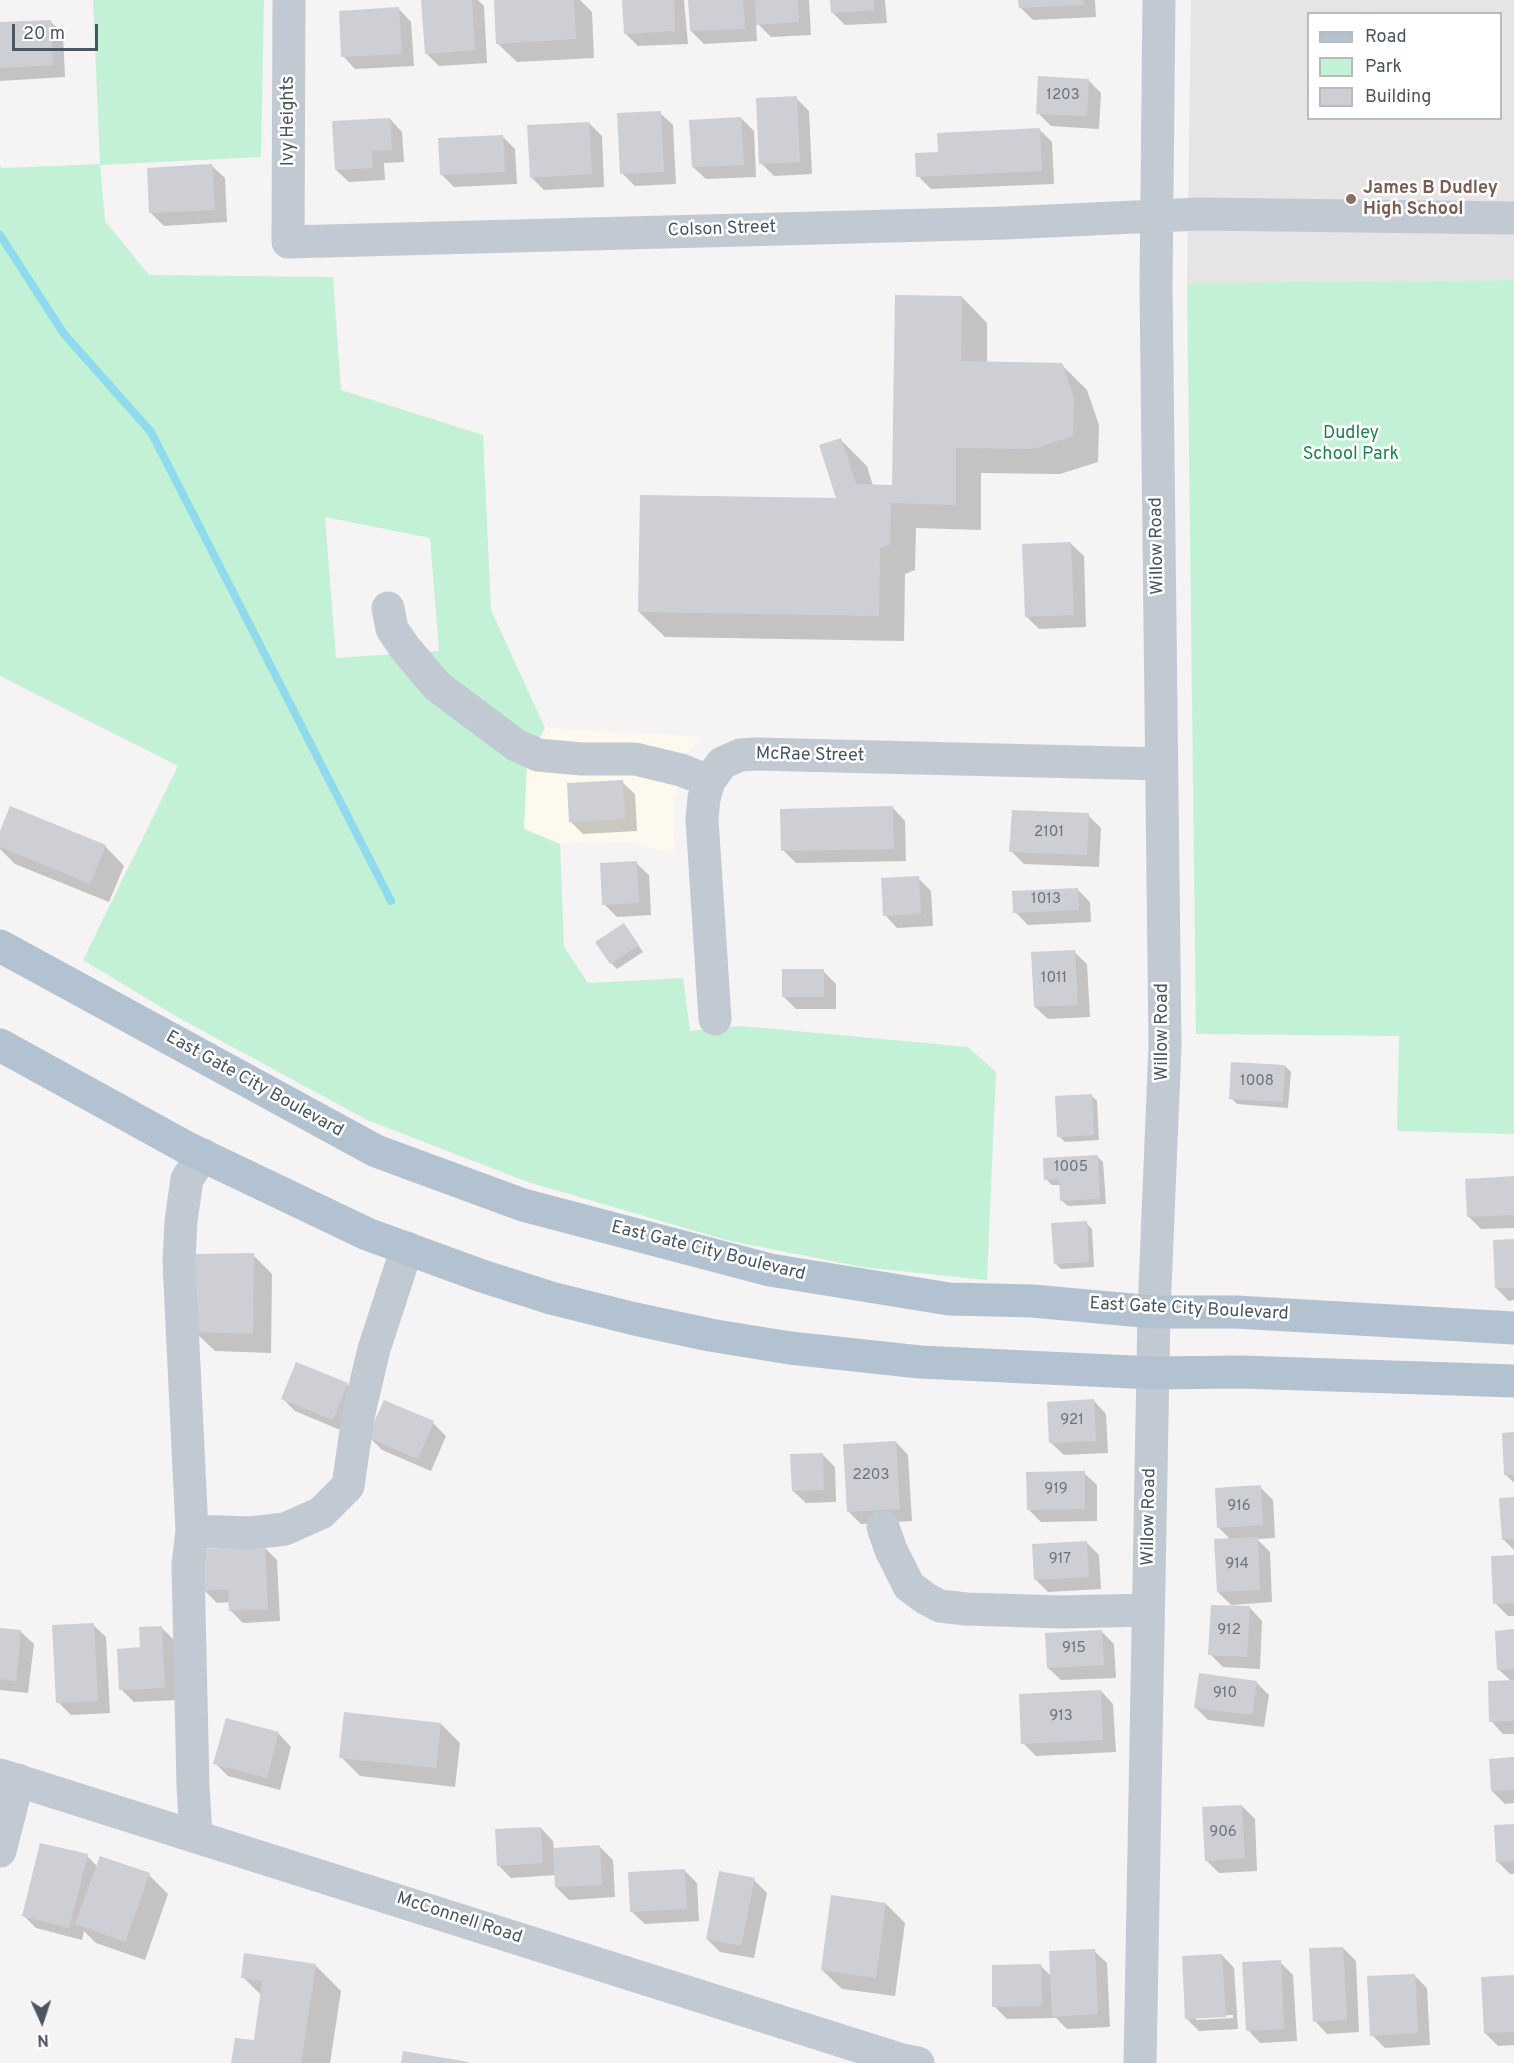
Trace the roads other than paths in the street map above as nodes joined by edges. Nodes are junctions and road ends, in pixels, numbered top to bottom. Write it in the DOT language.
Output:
graph roads {
  1 [pos="289,0"];
  2 [pos="1159,0"];
  3 [pos="1156,216"];
  4 [pos="1514,218"];
  5 [pos="288,242"];
  6 [pos="388,608"];
  7 [pos="1161,764"];
  8 [pos="709,781"];
  9 [pos="0,946"];
  10 [pos="715,1019"];
  11 [pos="0,1045"];
  12 [pos="203,1155"];
  13 [pos="407,1248"];
  14 [pos="1154,1311"];
  15 [pos="1514,1328"];
  16 [pos="1153,1373"];
  17 [pos="1514,1382"];
  18 [pos="883,1527"];
  19 [pos="192,1531"];
  20 [pos="1148,1610"];
  21 [pos="9,1777"];
  22 [pos="196,1836"];
  23 [pos="0,1851"];
  24 [pos="918,2063"];
  25 [pos="1140,2063"];
  1 -- 5 [label="street, Ivy Heights"];
  2 -- 3 [label="street, Willow Road"];
  3 -- 4 [label="street, Colson Street"];
  3 -- 5 [label="street, Colson Street"];
  3 -- 7 [label="street, Willow Road"];
  6 -- 8 [label="street"];
  7 -- 8 [label="street, McRae Street"];
  7 -- 14 [label="street, Willow Road"];
  8 -- 10 [label="street"];
  9 -- 14 [label="main road, East Gate City Boulevard"];
  11 -- 12 [label="main road"];
  12 -- 13 [label="main road"];
  12 -- 19 [label="street"];
  13 -- 16 [label="main road"];
  13 -- 19 [label="street"];
  14 -- 15 [label="main road, East Gate City Boulevard"];
  14 -- 16 [label="street, Willow Road"];
  16 -- 17 [label="main road"];
  16 -- 20 [label="street, Willow Road"];
  18 -- 20 [label="street"];
  19 -- 22 [label="street"];
  20 -- 25 [label="street, Willow Road"];
  21 -- 22 [label="street, McConnell Road"];
  21 -- 23 [label="street"];
  22 -- 24 [label="street, McConnell Road"];
}
